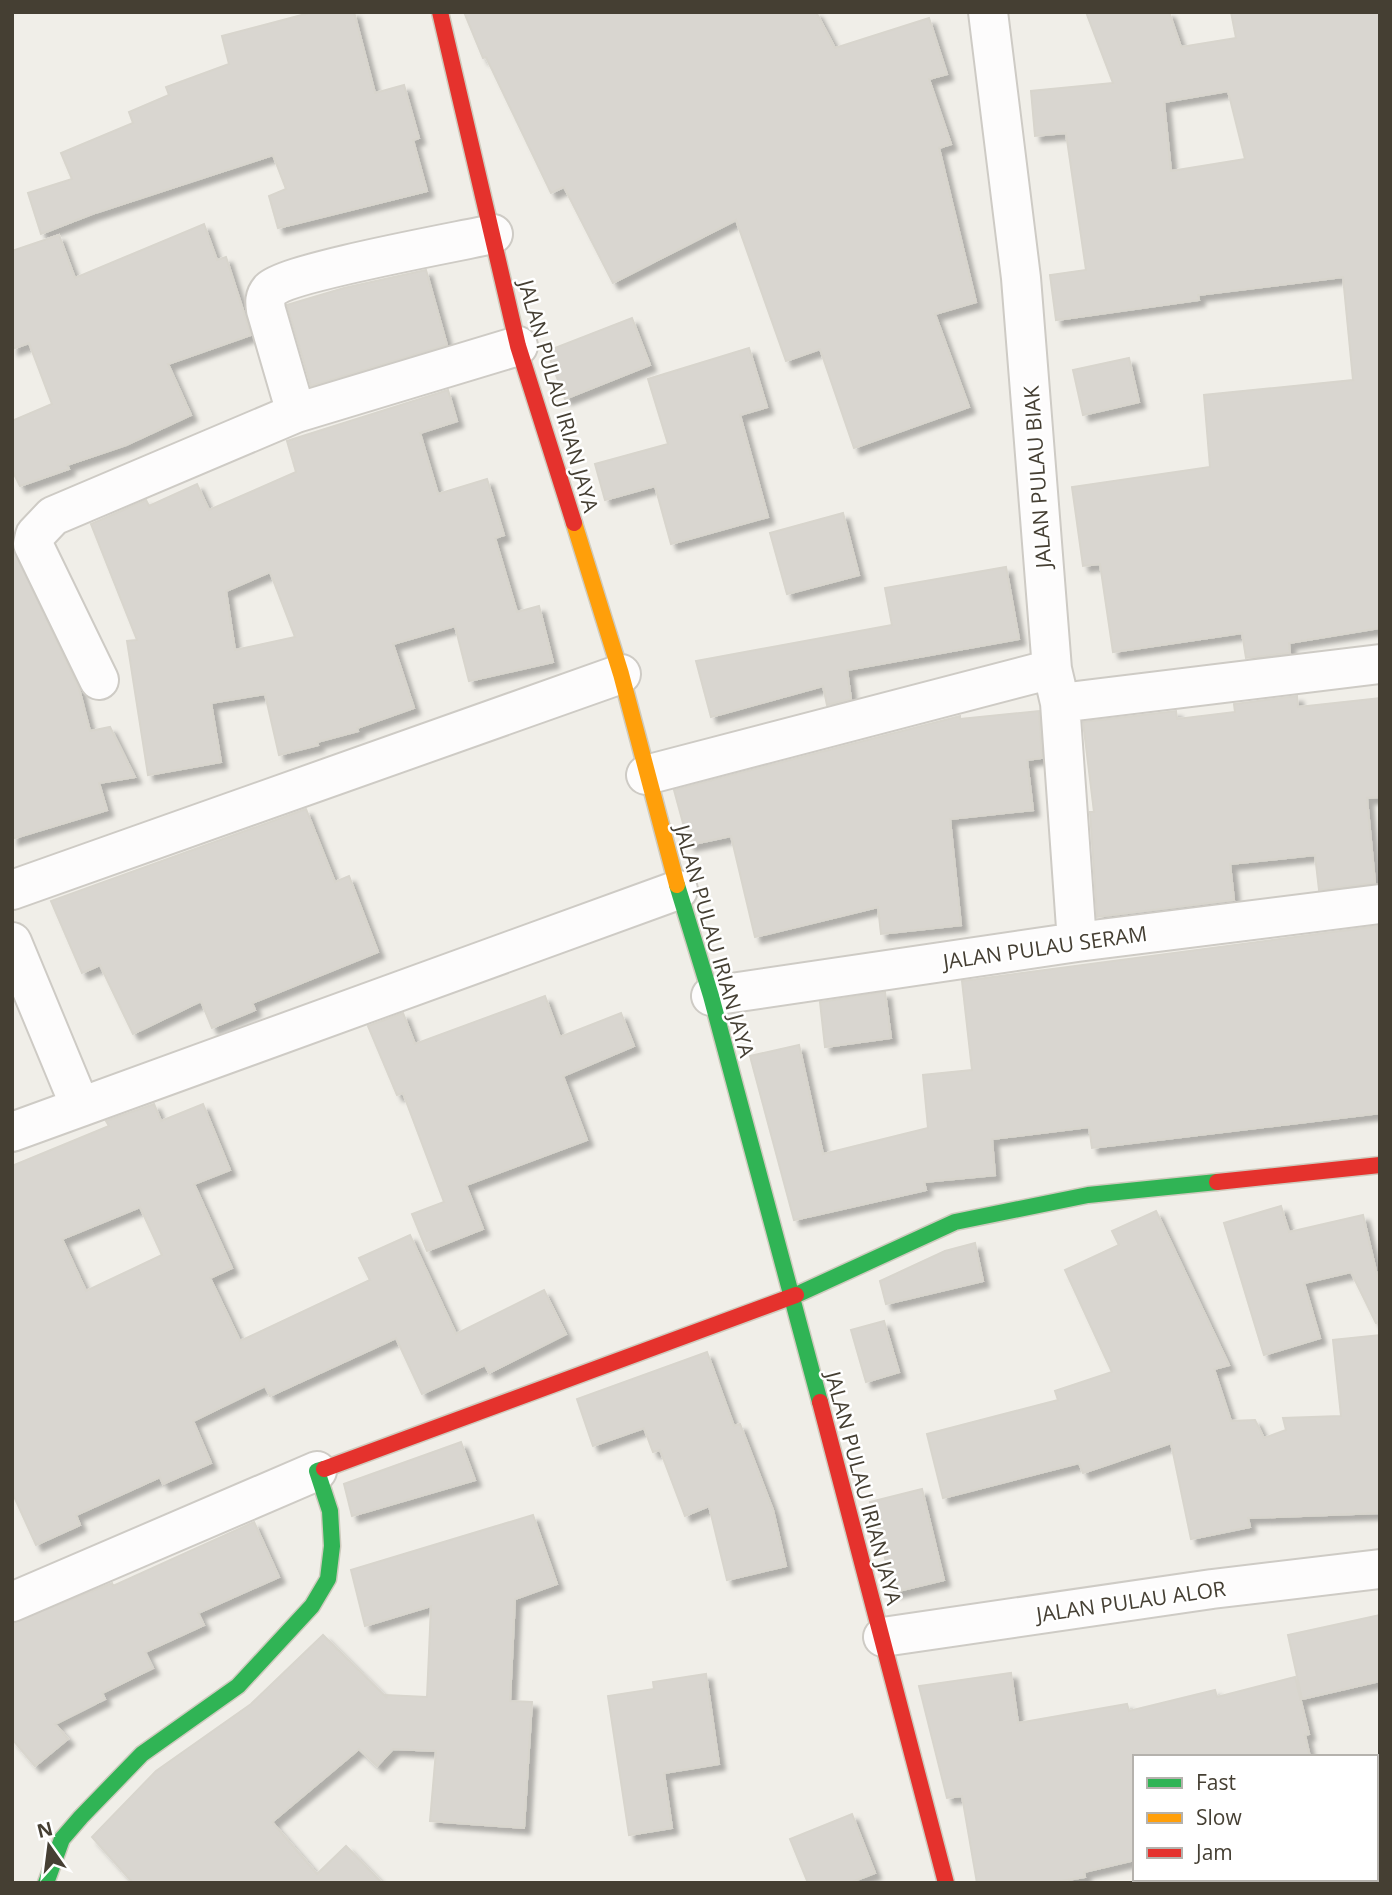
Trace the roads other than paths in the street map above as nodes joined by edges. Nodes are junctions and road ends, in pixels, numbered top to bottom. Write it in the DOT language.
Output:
graph roads {
  1 [pos="440,12"];
  2 [pos="988,12"];
  3 [pos="493,234"];
  4 [pos="518,346"];
  5 [pos="296,413"];
  6 [pos="1380,664"];
  7 [pos="621,674"];
  8 [pos="99,680"];
  9 [pos="1056,686"];
  10 [pos="646,775"];
  11 [pos="12,890"];
  12 [pos="678,890"];
  13 [pos="1380,904"];
  14 [pos="12,942"];
  15 [pos="1077,942"];
  16 [pos="711,996"];
  17 [pos="80,1106"];
  18 [pos="12,1132"];
  19 [pos="1380,1166"];
  20 [pos="790,1298"];
  21 [pos="317,1471"];
  22 [pos="1380,1569"];
  23 [pos="12,1602"];
  24 [pos="883,1637"];
  25 [pos="46,1883"];
  26 [pos="946,1883"];
  1 -- 3 [label="street, JALAN PULAU IRIAN JAYA"];
  2 -- 9 [label="street, JALAN PULAU BIAK"];
  3 -- 4 [label="street, JALAN PULAU IRIAN JAYA"];
  3 -- 5 [label="street"];
  4 -- 5 [label="street"];
  4 -- 7 [label="street, JALAN PULAU IRIAN JAYA"];
  5 -- 8 [label="street"];
  6 -- 9 [label="street"];
  7 -- 10 [label="street, JALAN PULAU IRIAN JAYA"];
  7 -- 11 [label="street"];
  9 -- 10 [label="street"];
  9 -- 15 [label="street, JALAN PULAU BIAK"];
  10 -- 12 [label="street, JALAN PULAU IRIAN JAYA"];
  12 -- 16 [label="street, JALAN PULAU IRIAN JAYA"];
  12 -- 17 [label="street"];
  13 -- 15 [label="street, JALAN PULAU SERAM"];
  14 -- 17 [label="street"];
  15 -- 16 [label="street, JALAN PULAU SERAM"];
  16 -- 20 [label="street, JALAN PULAU IRIAN JAYA"];
  17 -- 18 [label="street"];
  19 -- 20 [label="street"];
  20 -- 21 [label="street"];
  20 -- 24 [label="street, JALAN PULAU IRIAN JAYA"];
  21 -- 23 [label="street"];
  21 -- 25 [label="street"];
  22 -- 24 [label="street, JALAN PULAU ALOR"];
  24 -- 26 [label="street, JALAN PULAU IRIAN JAYA"];
}
